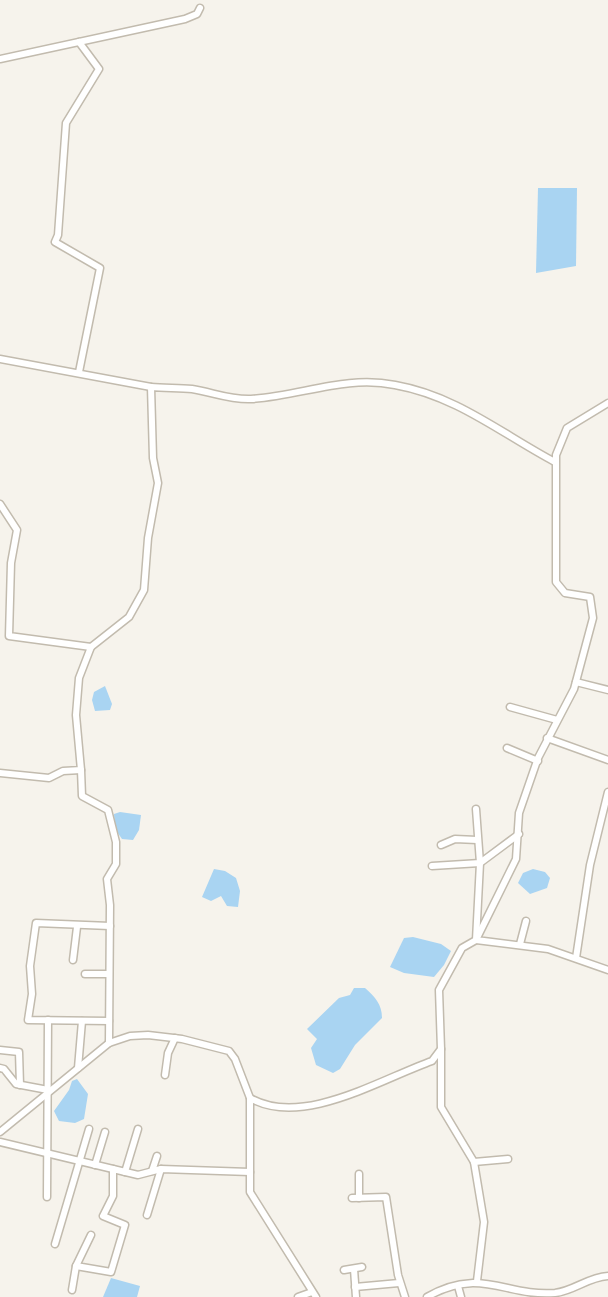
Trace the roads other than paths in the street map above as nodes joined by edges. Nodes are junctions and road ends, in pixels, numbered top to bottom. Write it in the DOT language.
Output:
graph roads {
  1 [pos="200,8"];
  2 [pos="79,42"];
  3 [pos="0,59"];
  4 [pos="0,359"];
  5 [pos="79,372"];
  6 [pos="151,387"];
  7 [pos="608,403"];
  8 [pos="555,462"];
  9 [pos="0,504"];
  10 [pos="91,647"];
  11 [pos="576,682"];
  12 [pos="608,690"];
  13 [pos="510,707"];
  14 [pos="557,720"];
  15 [pos="548,738"];
  16 [pos="507,748"];
  17 [pos="608,760"];
  18 [pos="538,761"];
  19 [pos="81,770"];
  20 [pos="0,774"];
  21 [pos="608,794"];
  22 [pos="476,809"];
  23 [pos="519,834"];
  24 [pos="477,840"];
  25 [pos="441,845"];
  26 [pos="480,863"];
  27 [pos="432,866"];
  28 [pos="526,921"];
  29 [pos="110,926"];
  30 [pos="77,927"];
  31 [pos="476,940"];
  32 [pos="520,944"];
  33 [pos="576,958"];
  34 [pos="73,960"];
  35 [pos="608,970"];
  36 [pos="109,974"];
  37 [pos="85,975"];
  38 [pos="48,1020"];
  39 [pos="82,1021"];
  40 [pos="109,1021"];
  41 [pos="175,1038"];
  42 [pos="109,1043"];
  43 [pos="441,1049"];
  44 [pos="0,1050"];
  45 [pos="0,1068"];
  46 [pos="78,1068"];
  47 [pos="165,1075"];
  48 [pos="20,1085"];
  49 [pos="48,1091"];
  50 [pos="250,1098"];
  51 [pos="138,1129"];
  52 [pos="89,1130"];
  53 [pos="0,1132"];
  54 [pos="105,1132"];
  55 [pos="0,1142"];
  56 [pos="47,1153"];
  57 [pos="157,1156"];
  58 [pos="508,1160"];
  59 [pos="78,1161"];
  60 [pos="474,1162"];
  61 [pos="95,1165"];
  62 [pos="113,1169"];
  63 [pos="161,1169"];
  64 [pos="152,1171"];
  65 [pos="125,1172"];
  66 [pos="250,1172"];
  67 [pos="359,1174"];
  68 [pos="47,1197"];
  69 [pos="147,1215"];
  70 [pos="91,1235"];
  71 [pos="55,1244"];
  72 [pos="76,1266"];
  73 [pos="362,1267"];
  74 [pos="354,1269"];
  75 [pos="344,1270"];
  76 [pos="608,1276"];
  77 [pos="477,1281"];
  78 [pos="399,1283"];
  79 [pos="458,1286"];
  80 [pos="356,1287"];
  81 [pos="72,1290"];
  82 [pos="314,1294"];
  83 [pos="431,1296"];
  84 [pos="298,1297"];
  85 [pos="356,1297"];
  86 [pos="405,1297"];
  87 [pos="461,1297"];
  1 -- 2 [label="street"];
  2 -- 3 [label="street"];
  2 -- 5 [label="street"];
  4 -- 5 [label="street"];
  5 -- 6 [label="street"];
  6 -- 8 [label="street"];
  6 -- 10 [label="street"];
  7 -- 8 [label="street"];
  8 -- 11 [label="street"];
  9 -- 10 [label="street"];
  10 -- 19 [label="street"];
  11 -- 12 [label="street"];
  11 -- 14 [label="street"];
  13 -- 14 [label="street"];
  14 -- 15 [label="street"];
  15 -- 17 [label="street"];
  15 -- 18 [label="street"];
  16 -- 18 [label="street"];
  18 -- 23 [label="street"];
  19 -- 20 [label="street"];
  19 -- 29 [label="street"];
  21 -- 33 [label="street"];
  22 -- 24 [label="street"];
  23 -- 26 [label="street"];
  23 -- 31 [label="street"];
  24 -- 25 [label="street"];
  24 -- 26 [label="street"];
  26 -- 27 [label="street"];
  26 -- 31 [label="street"];
  28 -- 32 [label="street"];
  29 -- 36 [label="street"];
  29 -- 38 [label="street"];
  30 -- 34 [label="street"];
  31 -- 32 [label="street"];
  31 -- 43 [label="street"];
  32 -- 33 [label="street"];
  33 -- 35 [label="street"];
  36 -- 37 [label="street"];
  36 -- 40 [label="street"];
  38 -- 39 [label="street"];
  38 -- 49 [label="street"];
  39 -- 40 [label="street"];
  39 -- 46 [label="street"];
  40 -- 42 [label="street"];
  41 -- 42 [label="street"];
  41 -- 47 [label="street"];
  41 -- 50 [label="street"];
  42 -- 46 [label="street"];
  43 -- 50 [label="street"];
  43 -- 60 [label="street"];
  44 -- 48 [label="street"];
  45 -- 48 [label="street"];
  46 -- 49 [label="street"];
  48 -- 49 [label="street"];
  49 -- 53 [label="street"];
  49 -- 56 [label="street"];
  50 -- 66 [label="street"];
  51 -- 65 [label="street"];
  52 -- 59 [label="street"];
  54 -- 61 [label="street"];
  55 -- 56 [label="street"];
  56 -- 59 [label="street"];
  56 -- 68 [label="street"];
  57 -- 64 [label="street"];
  58 -- 60 [label="street"];
  59 -- 61 [label="street"];
  59 -- 71 [label="street"];
  60 -- 77 [label="street"];
  61 -- 62 [label="street"];
  62 -- 65 [label="street"];
  62 -- 72 [label="street"];
  63 -- 64 [label="street"];
  63 -- 66 [label="street"];
  63 -- 69 [label="street"];
  64 -- 65 [label="street"];
  66 -- 82 [label="street"];
  67 -- 78 [label="street"];
  70 -- 72 [label="street"];
  72 -- 81 [label="street"];
  73 -- 74 [label="street"];
  74 -- 75 [label="street"];
  74 -- 80 [label="street"];
  76 -- 77 [label="street"];
  77 -- 79 [label="street"];
  78 -- 80 [label="street"];
  78 -- 86 [label="street"];
  79 -- 83 [label="street"];
  79 -- 87 [label="street"];
  80 -- 85 [label="street"];
  82 -- 84 [label="street"];
}
